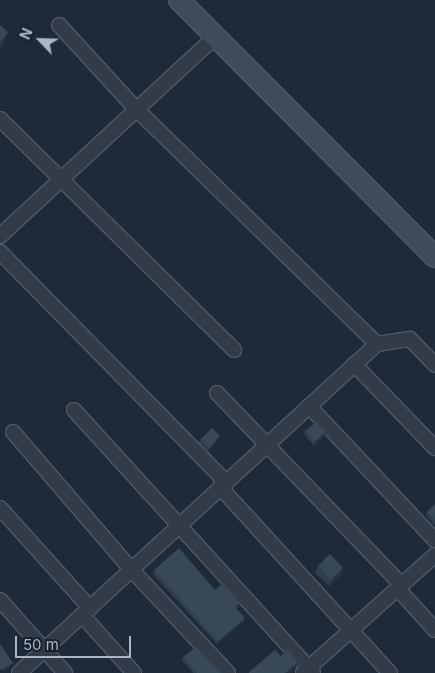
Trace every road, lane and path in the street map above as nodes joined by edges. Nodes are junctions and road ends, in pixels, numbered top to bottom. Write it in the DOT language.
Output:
graph roads {
  1 [pos="179,0"];
  2 [pos="59,25"];
  3 [pos="216,36"];
  4 [pos="137,110"];
  5 [pos="0,119"];
  6 [pos="60,180"];
  7 [pos="0,236"];
  8 [pos="0,252"];
  9 [pos="435,257"];
  10 [pos="376,344"];
  11 [pos="234,350"];
  12 [pos="354,364"];
  13 [pos="435,365"];
  14 [pos="216,393"];
  15 [pos="309,406"];
  16 [pos="74,410"];
  17 [pos="13,432"];
  18 [pos="268,444"];
  19 [pos="435,448"];
  20 [pos="223,485"];
  21 [pos="0,508"];
  22 [pos="179,526"];
  23 [pos="435,540"];
  24 [pos="435,555"];
  25 [pos="131,569"];
  26 [pos="400,587"];
  27 [pos="0,600"];
  28 [pos="86,611"];
  29 [pos="351,630"];
  30 [pos="435,630"];
  31 [pos="44,650"];
  32 [pos="308,671"];
  33 [pos="18,673"];
  34 [pos="65,673"];
  35 [pos="134,673"];
  36 [pos="228,673"];
  37 [pos="390,673"];
  1 -- 3 [label="main road"];
  2 -- 4 [label="street"];
  3 -- 4 [label="street"];
  3 -- 9 [label="main road"];
  4 -- 6 [label="street"];
  4 -- 10 [label="street"];
  5 -- 6 [label="street"];
  6 -- 7 [label="street"];
  6 -- 11 [label="street"];
  8 -- 20 [label="street"];
  10 -- 12 [label="street"];
  10 -- 13 [label="street"];
  12 -- 15 [label="street"];
  12 -- 19 [label="street"];
  14 -- 18 [label="street"];
  15 -- 18 [label="street"];
  15 -- 23 [label="street"];
  16 -- 22 [label="street"];
  17 -- 25 [label="street"];
  18 -- 20 [label="street"];
  18 -- 26 [label="street"];
  20 -- 22 [label="street"];
  20 -- 29 [label="street"];
  21 -- 28 [label="street"];
  22 -- 25 [label="street"];
  22 -- 32 [label="street"];
  24 -- 26 [label="street"];
  25 -- 28 [label="street"];
  25 -- 36 [label="street"];
  26 -- 29 [label="street"];
  26 -- 30 [label="street"];
  27 -- 31 [label="street"];
  28 -- 31 [label="street"];
  28 -- 35 [label="street"];
  29 -- 32 [label="street"];
  29 -- 37 [label="street"];
  31 -- 33 [label="street"];
  31 -- 34 [label="street"];
}
